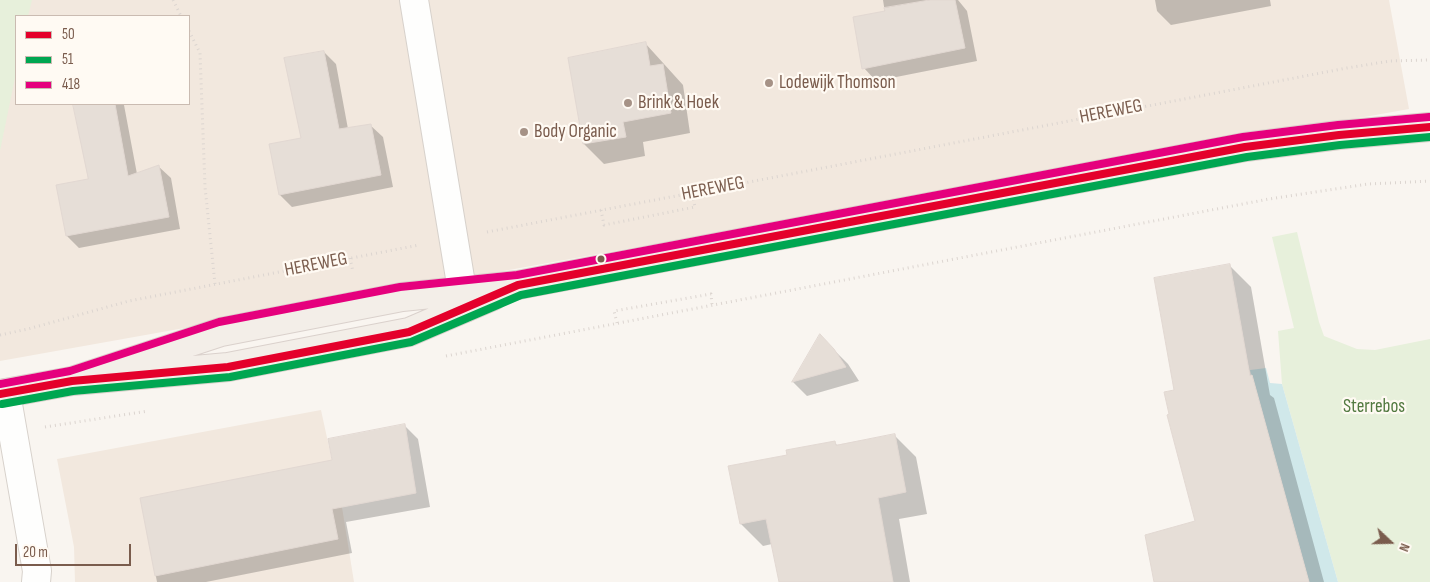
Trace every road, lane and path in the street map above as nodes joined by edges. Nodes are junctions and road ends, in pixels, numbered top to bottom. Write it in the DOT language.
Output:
graph roads {
  1 [pos="173,0"];
  2 [pos="414,0"];
  3 [pos="180,15"];
  4 [pos="190,33"];
  5 [pos="1430,60"];
  6 [pos="1430,127"];
  7 [pos="1430,180"];
  8 [pos="692,193"];
  9 [pos="601,210"];
  10 [pos="454,238"];
  11 [pos="215,284"];
  12 [pos="464,299"];
  13 [pos="712,305"];
  14 [pos="617,323"];
  15 [pos="0,334"];
  16 [pos="443,356"];
  17 [pos="72,381"];
  18 [pos="3,394"];
  19 [pos="36,582"];
  1 -- 3 [label="path"];
  2 -- 10 [label="street"];
  4 -- 11 [label="path"];
  5 -- 8 [label="path, HEREWEG"];
  6 -- 12 [label="main road"];
  7 -- 13 [label="path"];
  8 -- 9 [label="path, HEREWEG"];
  8 -- 9 [label="path"];
  9 -- 10 [label="path, HEREWEG"];
  10 -- 11 [label="path, HEREWEG"];
  10 -- 12 [label="street"];
  11 -- 15 [label="path, HEREWEG"];
  12 -- 17 [label="main road"];
  12 -- 17 [label="main road"];
  13 -- 14 [label="path"];
  13 -- 14 [label="path"];
  14 -- 16 [label="path"];
  17 -- 18 [label="main road"];
  18 -- 19 [label="street"];
}
